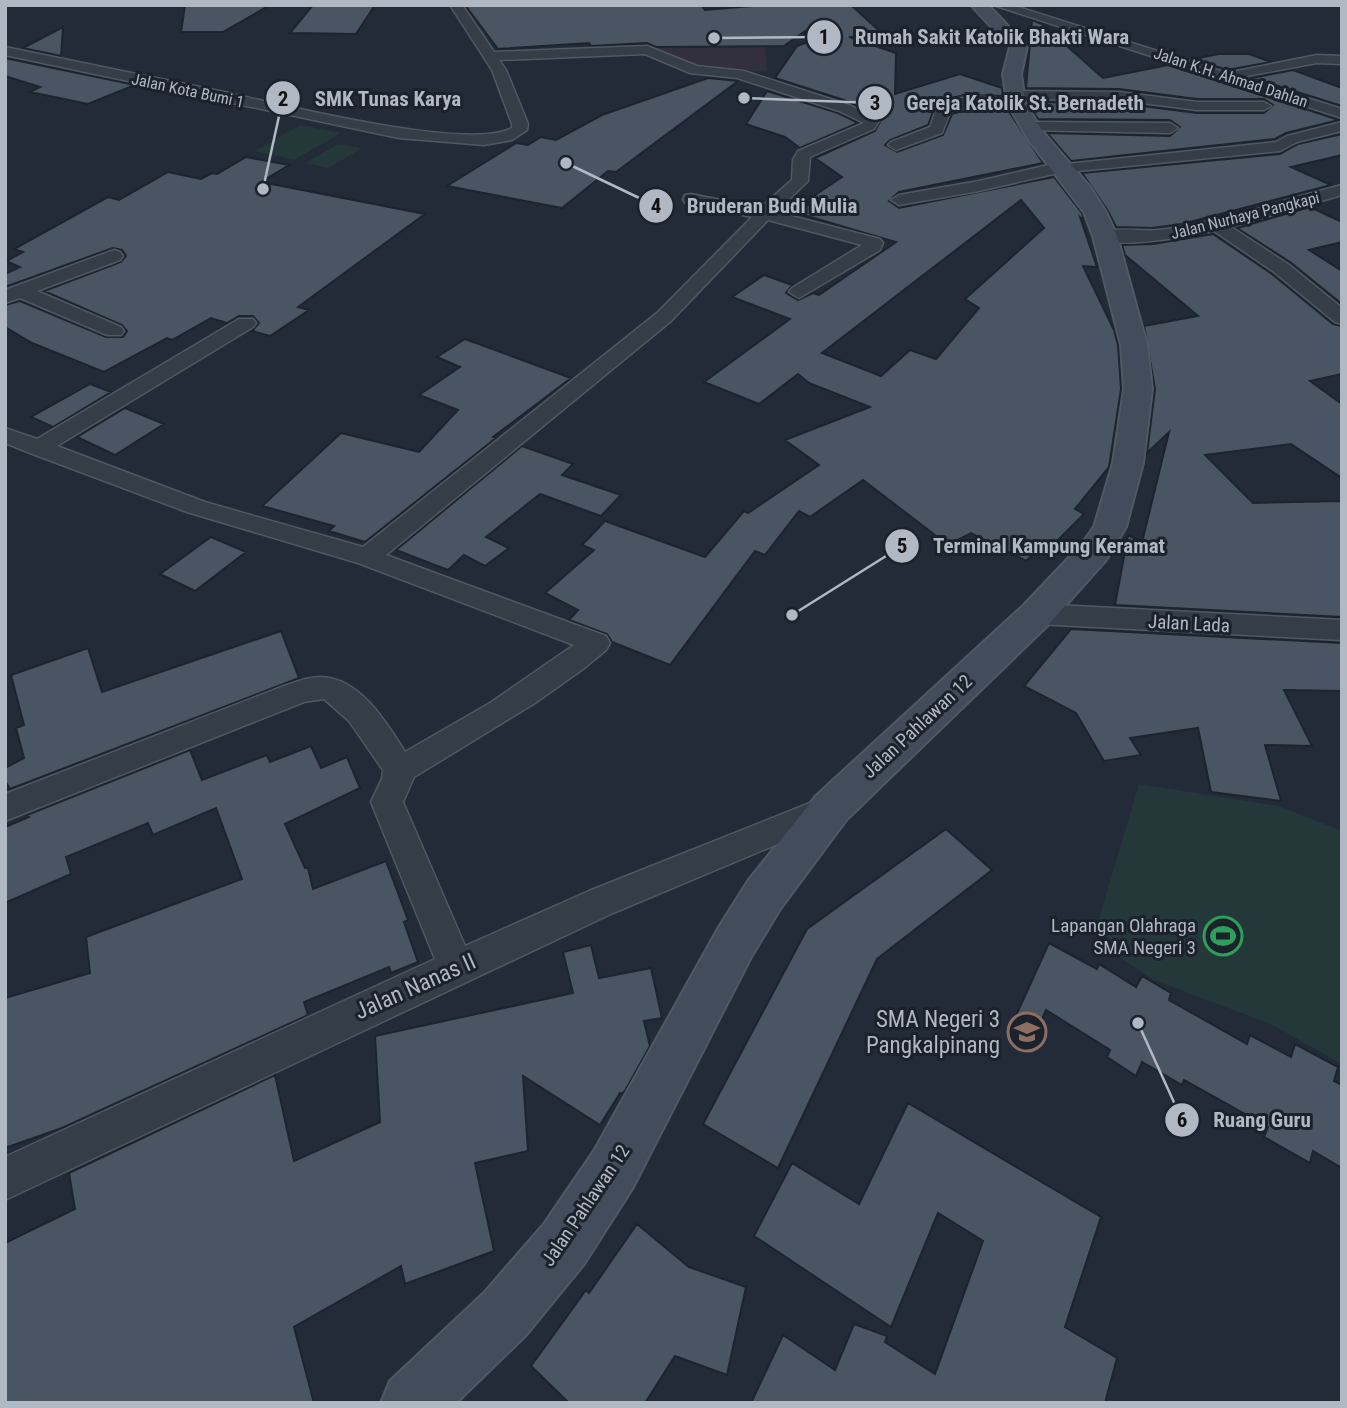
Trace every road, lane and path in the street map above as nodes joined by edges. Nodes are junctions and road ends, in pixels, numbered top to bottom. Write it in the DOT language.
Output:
graph roads {
  1 [pos="456,5"];
  2 [pos="979,5"];
  3 [pos="999,5"];
  4 [pos="5,51"];
  5 [pos="490,56"];
  6 [pos="35,58"];
  7 [pos="1342,60"];
  8 [pos="5,66"];
  9 [pos="1228,76"];
  10 [pos="1264,106"];
  11 [pos="1020,108"];
  12 [pos="1342,114"];
  13 [pos="1342,126"];
  14 [pos="1170,128"];
  15 [pos="896,145"];
  16 [pos="1062,168"];
  17 [pos="1342,190"];
  18 [pos="691,199"];
  19 [pos="899,200"];
  20 [pos="764,214"];
  21 [pos="1217,225"];
  22 [pos="1105,236"];
  23 [pos="114,256"];
  24 [pos="799,292"];
  25 [pos="13,294"];
  26 [pos="1342,318"];
  27 [pos="246,323"];
  28 [pos="114,331"];
  29 [pos="5,435"];
  30 [pos="38,448"];
  31 [pos="367,557"];
  32 [pos="1037,614"];
  33 [pos="1342,630"];
  34 [pos="399,770"];
  35 [pos="5,808"];
  36 [pos="831,808"];
  37 [pos="456,967"];
  38 [pos="5,1179"];
  39 [pos="412,1403"];
  1 -- 5 [label="street, Jalan Kota Bumi 1"];
  2 -- 11 [label="main road"];
  3 -- 9 [label="street, Jalan K.H. Ahmad Dahlan"];
  4 -- 6 [label="street, Jalan Kota Bumi 1"];
  5 -- 6 [label="street, Jalan Kota Bumi 1"];
  5 -- 20 [label="street"];
  6 -- 8 [label="street"];
  7 -- 9 [label="street"];
  9 -- 12 [label="street, Jalan K.H. Ahmad Dahlan"];
  10 -- 11 [label="street"];
  11 -- 14 [label="street"];
  11 -- 15 [label="street"];
  11 -- 16 [label="main road, Jalan Pahlawan 12"];
  13 -- 16 [label="street"];
  16 -- 19 [label="street"];
  16 -- 22 [label="main road, Jalan Pahlawan 12"];
  17 -- 21 [label="street, Jalan Nurhaya Pangkapi"];
  18 -- 20 [label="street"];
  20 -- 24 [label="street"];
  20 -- 31 [label="street"];
  21 -- 22 [label="street, Jalan Nurhaya Pangkapi"];
  21 -- 26 [label="street"];
  22 -- 32 [label="main road, Jalan Pahlawan 12"];
  23 -- 25 [label="street"];
  25 -- 28 [label="street"];
  27 -- 30 [label="street"];
  29 -- 30 [label="street"];
  30 -- 31 [label="street"];
  31 -- 34 [label="street"];
  32 -- 33 [label="street, Jalan Lada"];
  32 -- 36 [label="main road, Jalan Pahlawan 12"];
  34 -- 35 [label="street"];
  34 -- 37 [label="street"];
  36 -- 37 [label="street, Jalan Nanas II"];
  36 -- 39 [label="main road, Jalan Pahlawan 12"];
  37 -- 38 [label="street, Jalan Nanas II"];
}
